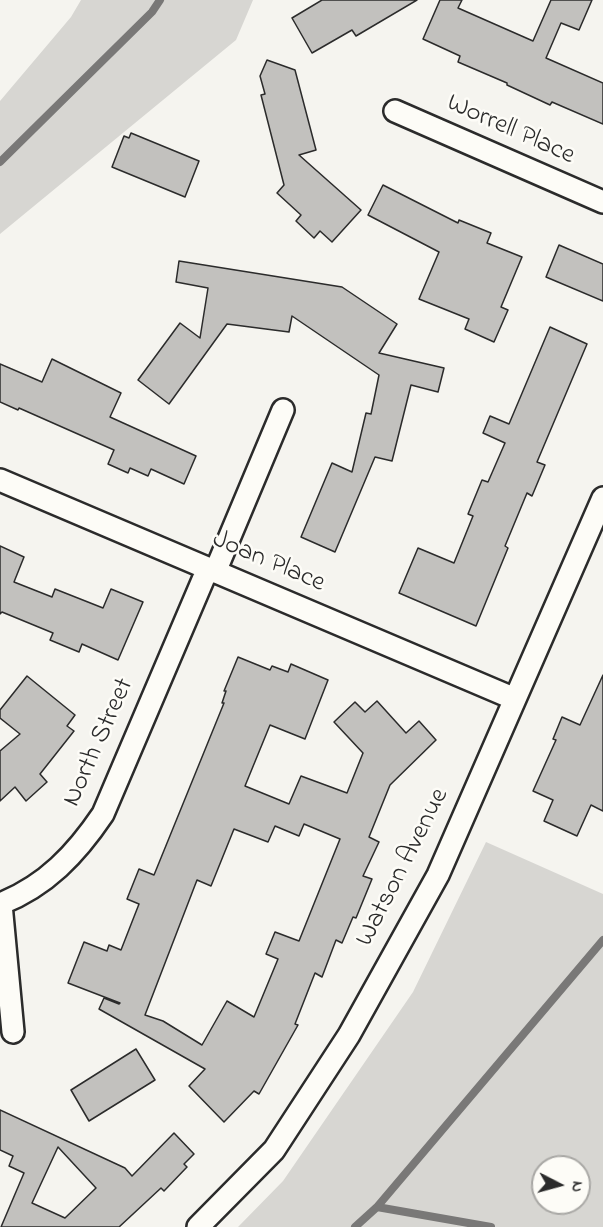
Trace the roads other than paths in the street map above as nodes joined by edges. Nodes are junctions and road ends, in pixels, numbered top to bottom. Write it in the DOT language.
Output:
graph roads {
  1 [pos="395,111"];
  2 [pos="603,202"];
  3 [pos="283,410"];
  4 [pos="0,480"];
  5 [pos="603,498"];
  6 [pos="212,570"];
  7 [pos="515,699"];
  8 [pos="0,904"];
  9 [pos="13,1032"];
  10 [pos="198,1227"];
  1 -- 2 [label="street, Worrell Place"];
  3 -- 6 [label="street, North Street"];
  4 -- 6 [label="street, Joan Place"];
  5 -- 7 [label="street, Watson Avenue"];
  6 -- 7 [label="street, Joan Place"];
  6 -- 8 [label="street, North Street"];
  7 -- 10 [label="street, Watson Avenue"];
  8 -- 9 [label="street"];
}
